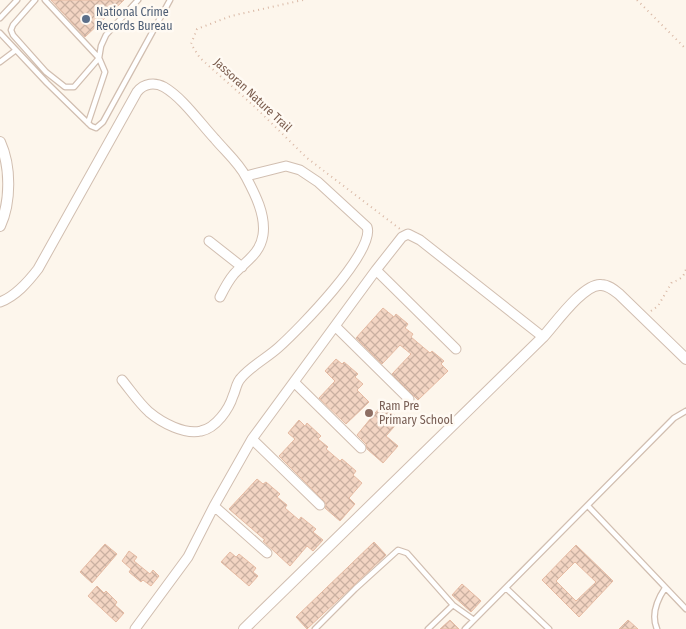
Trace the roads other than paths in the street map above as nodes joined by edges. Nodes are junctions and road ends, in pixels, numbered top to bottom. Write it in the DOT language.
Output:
graph roads {
  1 [pos="17,0"];
  2 [pos="35,0"];
  3 [pos="45,0"];
  4 [pos="138,0"];
  5 [pos="170,0"];
  6 [pos="0,18"];
  7 [pos="0,33"];
  8 [pos="16,50"];
  9 [pos="99,58"];
  10 [pos="0,62"];
  11 [pos="88,123"];
  12 [pos="0,142"];
  13 [pos="246,176"];
  14 [pos="0,226"];
  15 [pos="209,241"];
  16 [pos="242,267"];
  17 [pos="376,270"];
  18 [pos="220,296"];
  19 [pos="0,302"];
  20 [pos="335,326"];
  21 [pos="543,337"];
  22 [pos="456,349"];
  23 [pos="686,359"];
  24 [pos="122,380"];
  25 [pos="294,382"];
  26 [pos="409,398"];
  27 [pos="686,411"];
  28 [pos="252,439"];
  29 [pos="361,448"];
  30 [pos="320,505"];
  31 [pos="214,506"];
  32 [pos="588,506"];
  33 [pos="267,553"];
  34 [pos="506,588"];
  35 [pos="665,588"];
  36 [pos="453,605"];
  37 [pos="686,609"];
  38 [pos="474,620"];
  39 [pos="135,629"];
  40 [pos="244,629"];
  41 [pos="315,629"];
  42 [pos="428,629"];
  43 [pos="465,629"];
  44 [pos="548,629"];
  45 [pos="657,629"];
  1 -- 6 [label="lane"];
  2 -- 9 [label="lane"];
  3 -- 9 [label="lane"];
  4 -- 9 [label="lane"];
  5 -- 11 [label="lane"];
  7 -- 8 [label="lane"];
  8 -- 10 [label="lane"];
  8 -- 11 [label="lane"];
  9 -- 11 [label="lane"];
  12 -- 14 [label="street"];
  13 -- 16 [label="street"];
  13 -- 19 [label="street"];
  13 -- 24 [label="street"];
  15 -- 16 [label="street"];
  16 -- 18 [label="street"];
  17 -- 20 [label="street"];
  17 -- 21 [label="street"];
  17 -- 22 [label="street"];
  20 -- 25 [label="street"];
  20 -- 26 [label="street"];
  21 -- 23 [label="street"];
  21 -- 40 [label="street"];
  25 -- 28 [label="street"];
  25 -- 29 [label="street"];
  27 -- 32 [label="lane"];
  28 -- 30 [label="street"];
  28 -- 31 [label="street"];
  31 -- 33 [label="street"];
  31 -- 39 [label="street"];
  32 -- 34 [label="lane"];
  32 -- 35 [label="lane"];
  34 -- 38 [label="lane"];
  34 -- 44 [label="lane"];
  35 -- 37 [label="lane"];
  35 -- 45 [label="lane"];
  36 -- 38 [label="lane"];
  36 -- 41 [label="lane"];
  36 -- 42 [label="lane"];
  38 -- 43 [label="lane"];
}
